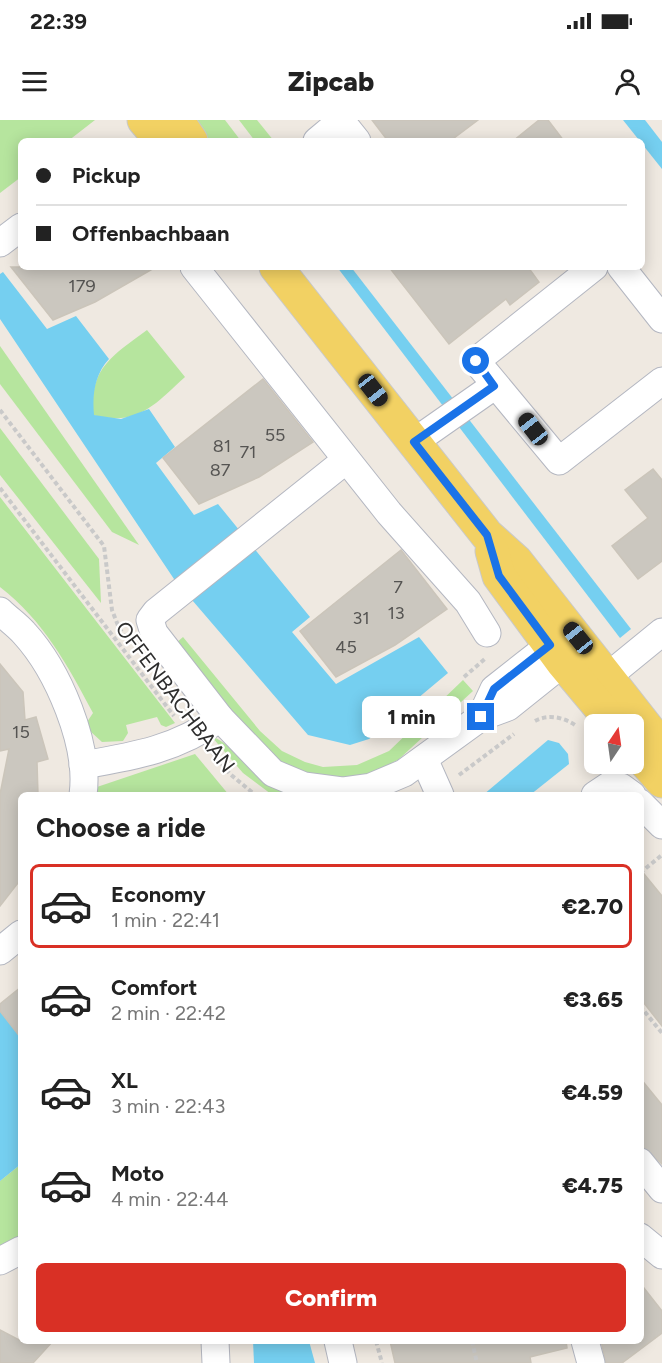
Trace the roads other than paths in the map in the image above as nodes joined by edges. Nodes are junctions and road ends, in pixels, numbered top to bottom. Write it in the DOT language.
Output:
graph roads {
  1 [pos="144,120"];
  2 [pos="177,120"];
  3 [pos="159,138"];
  4 [pos="189,138"];
  5 [pos="321,138"];
  6 [pos="355,138"];
  7 [pos="18,229"];
  8 [pos="0,243"];
  9 [pos="196,270"];
  10 [pos="278,270"];
  11 [pos="590,270"];
  12 [pos="623,270"];
  13 [pos="662,319"];
  14 [pos="662,381"];
  15 [pos="494,386"];
  16 [pos="414,442"];
  17 [pos="346,460"];
  18 [pos="0,611"];
  19 [pos="662,632"];
  20 [pos="487,633"];
  21 [pos="564,649"];
  22 [pos="598,684"];
  23 [pos="610,714"];
  24 [pos="220,718"];
  25 [pos="662,747"];
  26 [pos="424,759"];
  27 [pos="644,760"];
  28 [pos="83,765"];
  29 [pos="662,780"];
  30 [pos="83,792"];
  31 [pos="439,792"];
  32 [pos="644,807"];
  33 [pos="662,825"];
  34 [pos="18,936"];
  35 [pos="0,951"];
  36 [pos="644,1167"];
  37 [pos="662,1189"];
  38 [pos="644,1240"];
  39 [pos="18,1252"];
  40 [pos="662,1255"];
  41 [pos="0,1261"];
  42 [pos="215,1344"];
  43 [pos="339,1344"];
  44 [pos="586,1344"];
  45 [pos="216,1363"];
  46 [pos="343,1363"];
  47 [pos="591,1363"];
  1 -- 3 [label="main road"];
  2 -- 4 [label="main road"];
  5 -- 6 [label="street"];
  7 -- 8 [label="street"];
  9 -- 17 [label="street"];
  10 -- 16 [label="main road"];
  11 -- 15 [label="street"];
  12 -- 13 [label="street"];
  14 -- 15 [label="street"];
  15 -- 16 [label="street"];
  16 -- 21 [label="main road"];
  17 -- 20 [label="street"];
  17 -- 24 [label="street, OFFENBACHBAAN"];
  18 -- 28 [label="street"];
  19 -- 22 [label="street"];
  21 -- 22 [label="main road"];
  21 -- 26 [label="street, OFFENBACHBAAN"];
  22 -- 23 [label="main road"];
  22 -- 25 [label="main road"];
  24 -- 26 [label="street, OFFENBACHBAAN"];
  24 -- 28 [label="street"];
  26 -- 31 [label="street"];
  27 -- 29 [label="main road"];
  28 -- 30 [label="street"];
  32 -- 33 [label="street"];
  34 -- 35 [label="street"];
  36 -- 37 [label="street"];
  38 -- 40 [label="street"];
  39 -- 41 [label="street"];
  42 -- 45 [label="street"];
  43 -- 46 [label="street"];
  44 -- 47 [label="street"];
}
